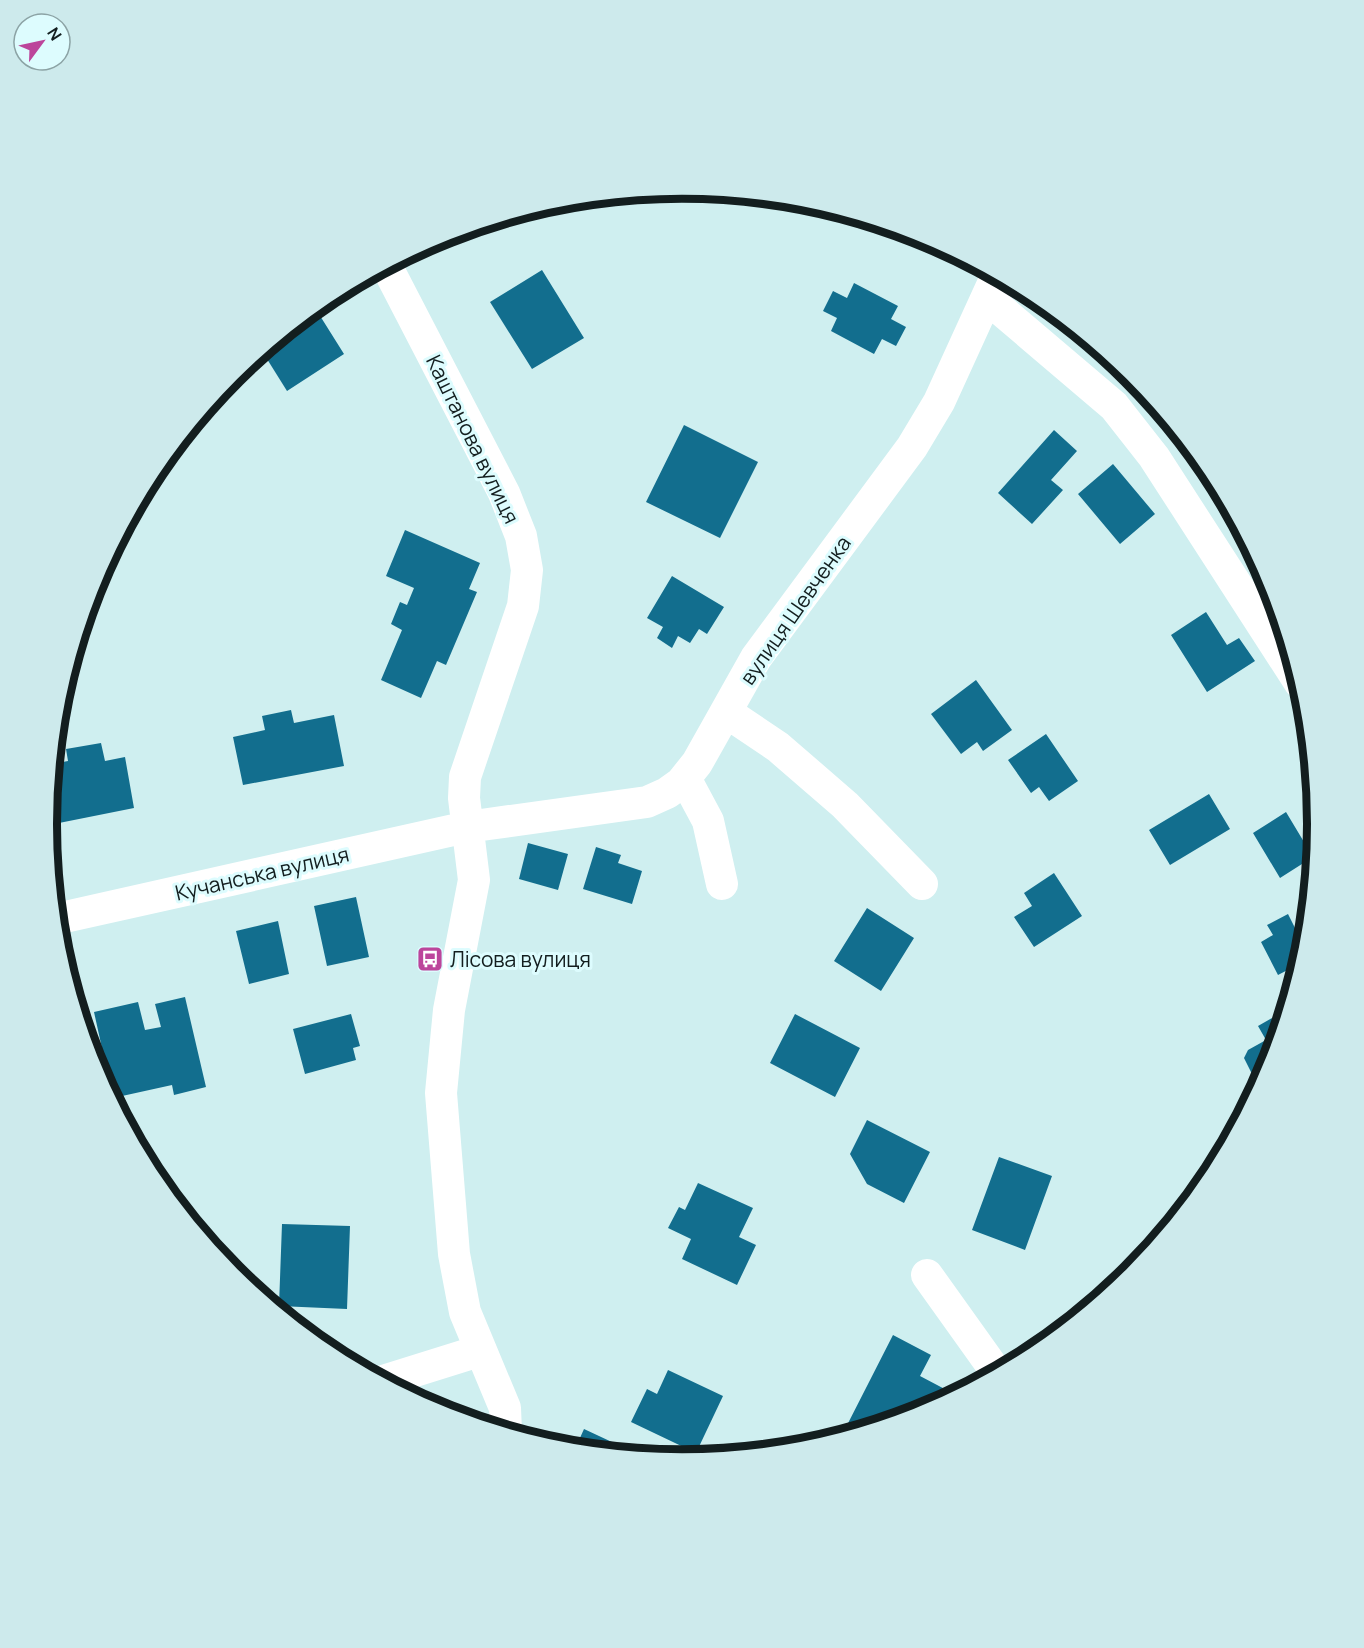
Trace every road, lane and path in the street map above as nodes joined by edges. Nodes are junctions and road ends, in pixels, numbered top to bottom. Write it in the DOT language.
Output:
graph roads {
  1 [pos="390,272"];
  2 [pos="992,287"];
  3 [pos="1286,661"];
  4 [pos="726,712"];
  5 [pos="685,778"];
  6 [pos="467,827"];
  7 [pos="722,884"];
  8 [pos="922,884"];
  9 [pos="64,917"];
  10 [pos="927,1275"];
  11 [pos="479,1351"];
  12 [pos="992,1366"];
  13 [pos="393,1378"];
  14 [pos="506,1424"];
  1 -- 6 [label="street, Каштанова вулиця"];
  2 -- 3 [label="street"];
  2 -- 4 [label="street, вулиця Шевченка"];
  4 -- 5 [label="street, вулиця Шевченка"];
  4 -- 8 [label="street"];
  5 -- 6 [label="street, вулиця Шевченка"];
  5 -- 7 [label="street"];
  6 -- 9 [label="street, Кучанська вулиця"];
  6 -- 11 [label="street, Каштанова вулиця"];
  10 -- 12 [label="street"];
  11 -- 13 [label="street"];
  11 -- 14 [label="street, Каштанова вулиця"];
}
